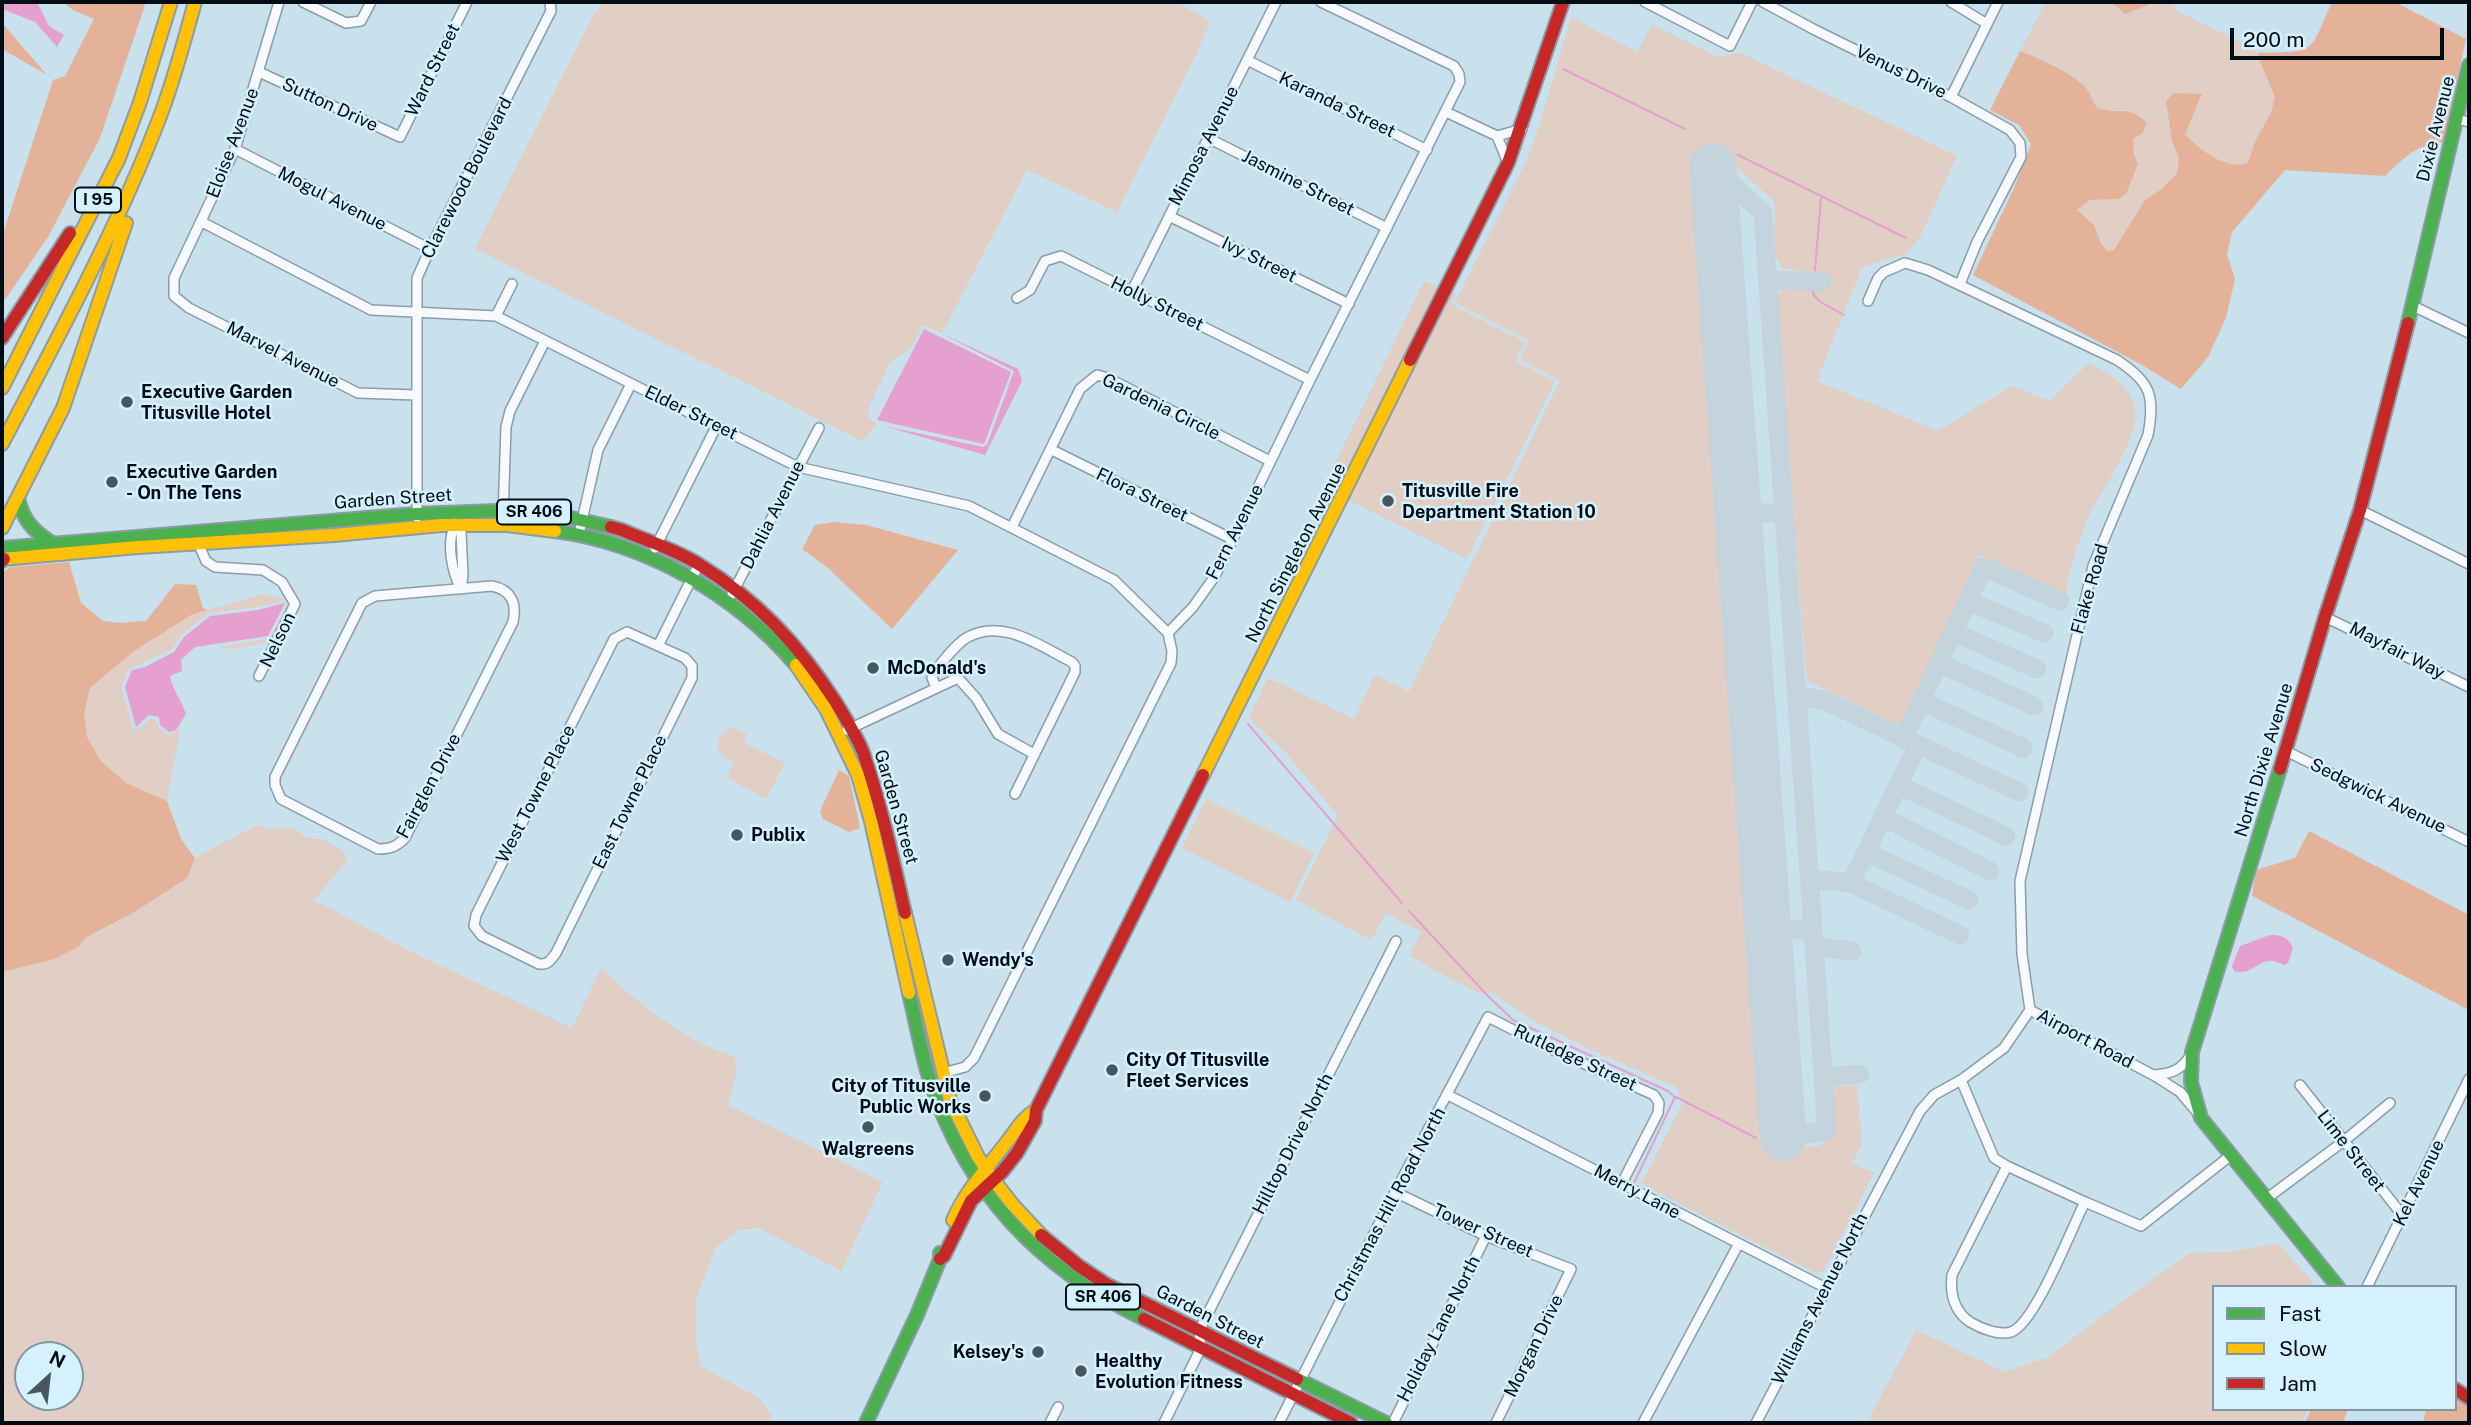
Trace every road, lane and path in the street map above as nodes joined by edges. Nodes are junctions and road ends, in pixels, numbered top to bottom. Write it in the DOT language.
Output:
graph roads {
  1 [pos="171,2"];
  2 [pos="195,2"];
  3 [pos="279,2"];
  4 [pos="303,2"];
  5 [pos="371,2"];
  6 [pos="467,2"];
  7 [pos="551,2"];
  8 [pos="1276,2"];
  9 [pos="1321,2"];
  10 [pos="1563,2"];
  11 [pos="1645,2"];
  12 [pos="1752,2"];
  13 [pos="1763,2"];
  14 [pos="1951,2"];
  15 [pos="1998,2"];
  16 [pos="1662,6"];
  17 [pos="1987,24"];
  18 [pos="1247,60"];
  19 [pos="2469,65"];
  20 [pos="259,72"];
  21 [pos="1951,97"];
  22 [pos="1446,111"];
  23 [pos="2463,120"];
  24 [pos="1522,129"];
  25 [pos="1497,136"];
  26 [pos="400,137"];
  27 [pos="1208,138"];
  28 [pos="235,149"];
  29 [pos="1427,150"];
  30 [pos="119,158"];
  31 [pos="144,160"];
  32 [pos="1508,163"];
  33 [pos="2436,201"];
  34 [pos="1169,216"];
  35 [pos="202,222"];
  36 [pos="1387,228"];
  37 [pos="430,249"];
  38 [pos="174,278"];
  39 [pos="512,284"];
  40 [pos="1960,284"];
  41 [pos="1132,291"];
  42 [pos="1017,298"];
  43 [pos="1868,301"];
  44 [pos="1349,304"];
  45 [pos="2413,306"];
  46 [pos="416,313"];
  47 [pos="496,316"];
  48 [pos="2469,333"];
  49 [pos="2,338"];
  50 [pos="545,341"];
  51 [pos="1310,380"];
  52 [pos="631,384"];
  53 [pos="2,388"];
  54 [pos="416,395"];
  55 [pos="717,425"];
  56 [pos="819,428"];
  57 [pos="2,444"];
  58 [pos="1052,450"];
  59 [pos="1270,461"];
  60 [pos="798,467"];
  61 [pos="18,498"];
  62 [pos="503,510"];
  63 [pos="2361,510"];
  64 [pos="454,512"];
  65 [pos="416,514"];
  66 [pos="581,520"];
  67 [pos="503,524"];
  68 [pos="454,525"];
  69 [pos="1012,527"];
  70 [pos="2,528"];
  71 [pos="417,528"];
  72 [pos="579,534"];
  73 [pos="1232,539"];
  74 [pos="154,541"];
  75 [pos="52,543"];
  76 [pos="198,543"];
  77 [pos="657,544"];
  78 [pos="2,557"];
  79 [pos="651,557"];
  80 [pos="2469,564"];
  81 [pos="699,565"];
  82 [pos="692,577"];
  83 [pos="461,589"];
  84 [pos="735,589"];
  85 [pos="729,601"];
  86 [pos="2325,617"];
  87 [pos="1168,633"];
  88 [pos="659,645"];
  89 [pos="260,676"];
  90 [pos="936,687"];
  91 [pos="2469,687"];
  92 [pos="845,731"];
  93 [pos="2287,751"];
  94 [pos="1034,754"];
  95 [pos="1015,794"];
  96 [pos="2469,842"];
  97 [pos="891,913"];
  98 [pos="1395,941"];
  99 [pos="914,945"];
  100 [pos="899,947"];
  101 [pos="538,964"];
  102 [pos="922,980"];
  103 [pos="2030,1010"];
  104 [pos="1488,1017"];
  105 [pos="2192,1052"];
  106 [pos="943,1073"];
  107 [pos="2153,1075"];
  108 [pos="2469,1079"];
  109 [pos="1961,1080"];
  110 [pos="2300,1085"];
  111 [pos="1448,1095"];
  112 [pos="2390,1103"];
  113 [pos="1036,1110"];
  114 [pos="2201,1118"];
  115 [pos="2344,1141"];
  116 [pos="2230,1156"];
  117 [pos="2007,1166"];
  118 [pos="984,1167"];
  119 [pos="1885,1175"];
  120 [pos="983,1182"];
  121 [pos="1622,1184"];
  122 [pos="1395,1192"];
  123 [pos="2266,1199"];
  124 [pos="2085,1202"];
  125 [pos="2403,1216"];
  126 [pos="1486,1236"];
  127 [pos="1738,1245"];
  128 [pos="1571,1269"];
  129 [pos="2336,1285"];
  130 [pos="2368,1285"];
  131 [pos="1826,1288"];
  132 [pos="1199,1331"];
  133 [pos="1201,1348"];
  134 [pos="1300,1381"];
  135 [pos="1293,1394"];
  136 [pos="1058,1407"];
  137 [pos="869,1422"];
  138 [pos="1050,1423"];
  139 [pos="1164,1423"];
  140 [pos="1279,1423"];
  141 [pos="1351,1423"];
  142 [pos="1386,1423"];
  143 [pos="1393,1423"];
  144 [pos="1496,1423"];
  145 [pos="1643,1423"];
  146 [pos="1756,1423"];
  1 -- 30 [label="main road, I 95"];
  2 -- 31 [label="main road, I 95"];
  3 -- 20 [label="street, Eloise Avenue"];
  4 -- 5 [label="street"];
  6 -- 26 [label="street, Ward Street"];
  7 -- 37 [label="street, Clarewood Boulevard"];
  8 -- 18 [label="street, Mimosa Avenue"];
  9 -- 22 [label="street, Fern Avenue"];
  10 -- 24 [label="main road, North Singleton Avenue"];
  11 -- 16 [label="street"];
  12 -- 16 [label="street"];
  13 -- 21 [label="street, Venus Drive"];
  14 -- 17 [label="street"];
  15 -- 17 [label="street"];
  17 -- 21 [label="street"];
  18 -- 27 [label="street, Mimosa Avenue"];
  18 -- 29 [label="street, Karanda Street"];
  19 -- 23 [label="main road, Dixie Avenue"];
  20 -- 26 [label="street, Sutton Drive"];
  20 -- 28 [label="street, Eloise Avenue"];
  21 -- 40 [label="street, Venus Drive"];
  22 -- 25 [label="street"];
  22 -- 29 [label="street, Fern Avenue"];
  23 -- 33 [label="main road, Dixie Avenue"];
  24 -- 25 [label="street"];
  24 -- 32 [label="main road, North Singleton Avenue"];
  25 -- 32 [label="street"];
  27 -- 34 [label="street, Mimosa Avenue"];
  27 -- 36 [label="street, Jasmine Street"];
  28 -- 35 [label="street, Eloise Avenue"];
  28 -- 37 [label="street, Mogul Avenue"];
  29 -- 36 [label="street, Fern Avenue"];
  30 -- 49 [label="main road"];
  30 -- 53 [label="main road, I 95"];
  31 -- 57 [label="main road, I 95"];
  31 -- 61 [label="main road"];
  32 -- 113 [label="main road, North Singleton Avenue"];
  33 -- 45 [label="main road, North Dixie Avenue"];
  34 -- 41 [label="street, Mimosa Avenue"];
  34 -- 44 [label="street, Ivy Street"];
  35 -- 38 [label="street, Eloise Avenue"];
  35 -- 46 [label="street, Elder Street"];
  36 -- 44 [label="street, Fern Avenue"];
  37 -- 46 [label="street, Clarewood Boulevard"];
  38 -- 54 [label="street, Marvel Avenue"];
  39 -- 47 [label="street"];
  40 -- 43 [label="street, Flake Road"];
  40 -- 103 [label="street, Flake Road"];
  41 -- 42 [label="street, Holly Street"];
  41 -- 51 [label="street, Holly Street"];
  44 -- 51 [label="street, Fern Avenue"];
  45 -- 48 [label="street"];
  45 -- 63 [label="main road, North Dixie Avenue"];
  46 -- 47 [label="street, Elder Street"];
  46 -- 54 [label="street, Clarewood Boulevard"];
  47 -- 50 [label="street, Elder Street"];
  50 -- 52 [label="street, Elder Street"];
  50 -- 62 [label="street"];
  51 -- 59 [label="street, Fern Avenue"];
  52 -- 55 [label="street, Elder Street"];
  52 -- 66 [label="street"];
  54 -- 65 [label="street, Clarewood Boulevard"];
  55 -- 60 [label="street, Elder Street"];
  55 -- 77 [label="street"];
  56 -- 60 [label="street, Dahlia Avenue"];
  58 -- 59 [label="street, Gardenia Circle"];
  58 -- 69 [label="street, Gardenia Circle"];
  58 -- 73 [label="street, Flora Street"];
  59 -- 73 [label="street, Fern Avenue"];
  60 -- 69 [label="street, Elder Street"];
  60 -- 84 [label="street, Dahlia Avenue"];
  61 -- 70 [label="main road"];
  61 -- 75 [label="main road"];
  62 -- 64 [label="main road, Garden Street / SR 406"];
  62 -- 66 [label="main road, Garden Street / SR 406"];
  62 -- 67 [label="street"];
  63 -- 80 [label="street"];
  63 -- 86 [label="main road, North Dixie Avenue"];
  64 -- 65 [label="main road, Garden Street / SR 406"];
  64 -- 68 [label="street"];
  65 -- 71 [label="street, Clarewood Boulevard"];
  65 -- 74 [label="main road, Garden Street / SR 406"];
  66 -- 72 [label="street"];
  66 -- 77 [label="main road, Garden Street / SR 406"];
  67 -- 68 [label="main road, Garden Street / SR 406"];
  67 -- 72 [label="main road, Garden Street / SR 406"];
  68 -- 71 [label="main road, Garden Street / SR 406"];
  68 -- 83 [label="street"];
  69 -- 87 [label="street, Elder Street"];
  71 -- 76 [label="main road, Garden Street / SR 406"];
  72 -- 79 [label="main road, Garden Street / SR 406"];
  73 -- 87 [label="street, Fern Avenue"];
  74 -- 75 [label="main road, Garden Street / SR 406"];
  74 -- 76 [label="main road, Garden Street / SR 406"];
  74 -- 78 [label="main road, Garden Street / SR 406"];
  75 -- 78 [label="main road, Garden Street / SR 406"];
  76 -- 89 [label="street, Nelson"];
  77 -- 79 [label="street"];
  77 -- 81 [label="main road, Garden Street / SR 406"];
  79 -- 82 [label="main road, Garden Street / SR 406"];
  81 -- 82 [label="street"];
  81 -- 84 [label="main road, Garden Street / SR 406"];
  82 -- 85 [label="main road, Garden Street / SR 406"];
  82 -- 88 [label="street"];
  83 -- 83 [label="street, Fairglen Drive"];
  84 -- 85 [label="street, Dahlia Avenue"];
  84 -- 92 [label="main road, Garden Street / SR 406"];
  85 -- 92 [label="main road, Garden Street / SR 406"];
  86 -- 91 [label="street, Mayfair Way"];
  86 -- 93 [label="main road, North Dixie Avenue"];
  87 -- 106 [label="street"];
  88 -- 101 [label="street, East Towne Place"];
  88 -- 101 [label="street, West Towne Place"];
  90 -- 92 [label="street"];
  90 -- 94 [label="street"];
  90 -- 94 [label="street"];
  92 -- 97 [label="main road, Garden Street / SR 406"];
  92 -- 99 [label="main road, Garden Street / SR 406"];
  93 -- 96 [label="street, Sedgwick Avenue"];
  93 -- 105 [label="main road, North Dixie Avenue"];
  94 -- 95 [label="street"];
  97 -- 99 [label="main road"];
  97 -- 100 [label="main road, Garden Street / SR 406"];
  98 -- 132 [label="street, Hilltop Drive North"];
  99 -- 102 [label="main road, Garden Street / SR 406"];
  100 -- 102 [label="main road"];
  100 -- 120 [label="main road, Garden Street / SR 406"];
  102 -- 106 [label="main road, Garden Street / SR 406"];
  103 -- 107 [label="street, Airport Road"];
  103 -- 109 [label="street, Airport Road"];
  104 -- 111 [label="street, Christmas Hill Road North"];
  104 -- 121 [label="street, Rutledge Street"];
  105 -- 107 [label="street, Airport Road"];
  105 -- 114 [label="main road, North Dixie Avenue"];
  106 -- 118 [label="main road, Garden Street / SR 406"];
  107 -- 114 [label="street, Airport Road"];
  108 -- 125 [label="street, Kel Avenue"];
  109 -- 117 [label="street"];
  109 -- 119 [label="street, Airport Road"];
  110 -- 115 [label="street, Lime Street"];
  111 -- 121 [label="street, Merry Lane"];
  111 -- 122 [label="street, Christmas Hill Road North"];
  112 -- 115 [label="street"];
  113 -- 118 [label="main road, North Singleton Avenue"];
  113 -- 120 [label="main road, North Singleton Avenue"];
  114 -- 116 [label="main road, North Dixie Avenue"];
  115 -- 123 [label="street"];
  115 -- 125 [label="street, Lime Street"];
  116 -- 123 [label="main road, North Dixie Avenue"];
  116 -- 124 [label="street"];
  117 -- 124 [label="street"];
  117 -- 124 [label="street"];
  118 -- 120 [label="main road, Garden Street / SR 406"];
  119 -- 131 [label="street, Williams Avenue North"];
  120 -- 132 [label="main road, Garden Street / SR 406"];
  120 -- 133 [label="main road, Garden Street / SR 406"];
  120 -- 137 [label="main road, North Singleton Avenue"];
  121 -- 127 [label="street, Merry Lane"];
  122 -- 126 [label="street, Tower Street"];
  122 -- 134 [label="street, Christmas Hill Road North"];
  123 -- 129 [label="main road, North Dixie Avenue"];
  125 -- 130 [label="street, Kel Avenue"];
  126 -- 128 [label="street, Tower Street"];
  126 -- 143 [label="street, Holiday Lane North"];
  127 -- 131 [label="street, Merry Lane"];
  127 -- 145 [label="street"];
  128 -- 144 [label="street, Morgan Drive"];
  131 -- 146 [label="street, Williams Avenue North"];
  132 -- 133 [label="street"];
  132 -- 134 [label="main road, Garden Street / SR 406"];
  133 -- 135 [label="main road, Garden Street / SR 406"];
  133 -- 139 [label="street"];
  134 -- 135 [label="street, Christmas Hill Road North"];
  134 -- 142 [label="main road, Garden Street / SR 406"];
  135 -- 140 [label="street, Christmas Hill Road North"];
  135 -- 141 [label="main road, Garden Street / SR 406"];
  136 -- 138 [label="street"];
}
